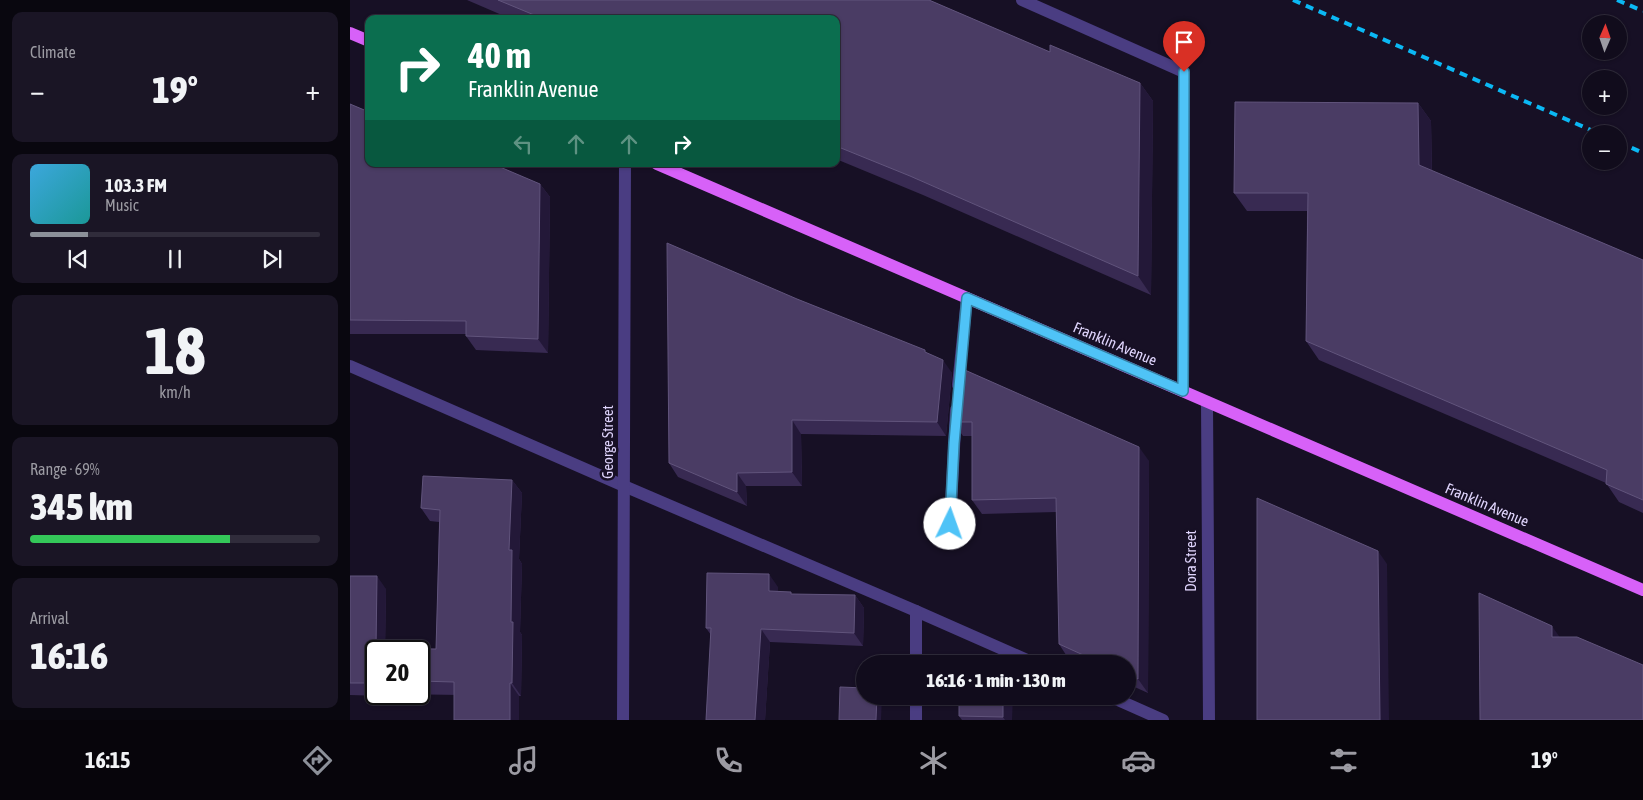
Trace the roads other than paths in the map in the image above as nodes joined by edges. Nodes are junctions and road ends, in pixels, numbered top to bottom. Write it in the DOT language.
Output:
graph roads {
  1 [pos="1022,0"];
  2 [pos="350,33"];
  3 [pos="365,39"];
  4 [pos="625,167"];
  5 [pos="664,167"];
  6 [pos="967,298"];
  7 [pos="350,366"];
  8 [pos="1183,391"];
  9 [pos="1207,402"];
  10 [pos="624,486"];
  11 [pos="950,524"];
  12 [pos="1643,590"];
  13 [pos="916,611"];
  14 [pos="916,655"];
  15 [pos="1016,655"];
  16 [pos="916,705"];
  17 [pos="1129,705"];
  18 [pos="623,720"];
  19 [pos="916,720"];
  20 [pos="1163,720"];
  21 [pos="1209,720"];
  1 -- 8 [label="street"];
  2 -- 3 [label="main road"];
  4 -- 10 [label="street, George Street"];
  5 -- 6 [label="main road, Franklin Avenue"];
  6 -- 8 [label="main road, Franklin Avenue"];
  6 -- 11 [label="street"];
  7 -- 10 [label="street"];
  8 -- 9 [label="main road, Franklin Avenue"];
  9 -- 12 [label="main road, Franklin Avenue"];
  9 -- 21 [label="street, Dora Street"];
  10 -- 13 [label="street"];
  10 -- 18 [label="street, George Street"];
  13 -- 14 [label="street"];
  13 -- 15 [label="street"];
  16 -- 19 [label="street"];
  17 -- 20 [label="street"];
}
